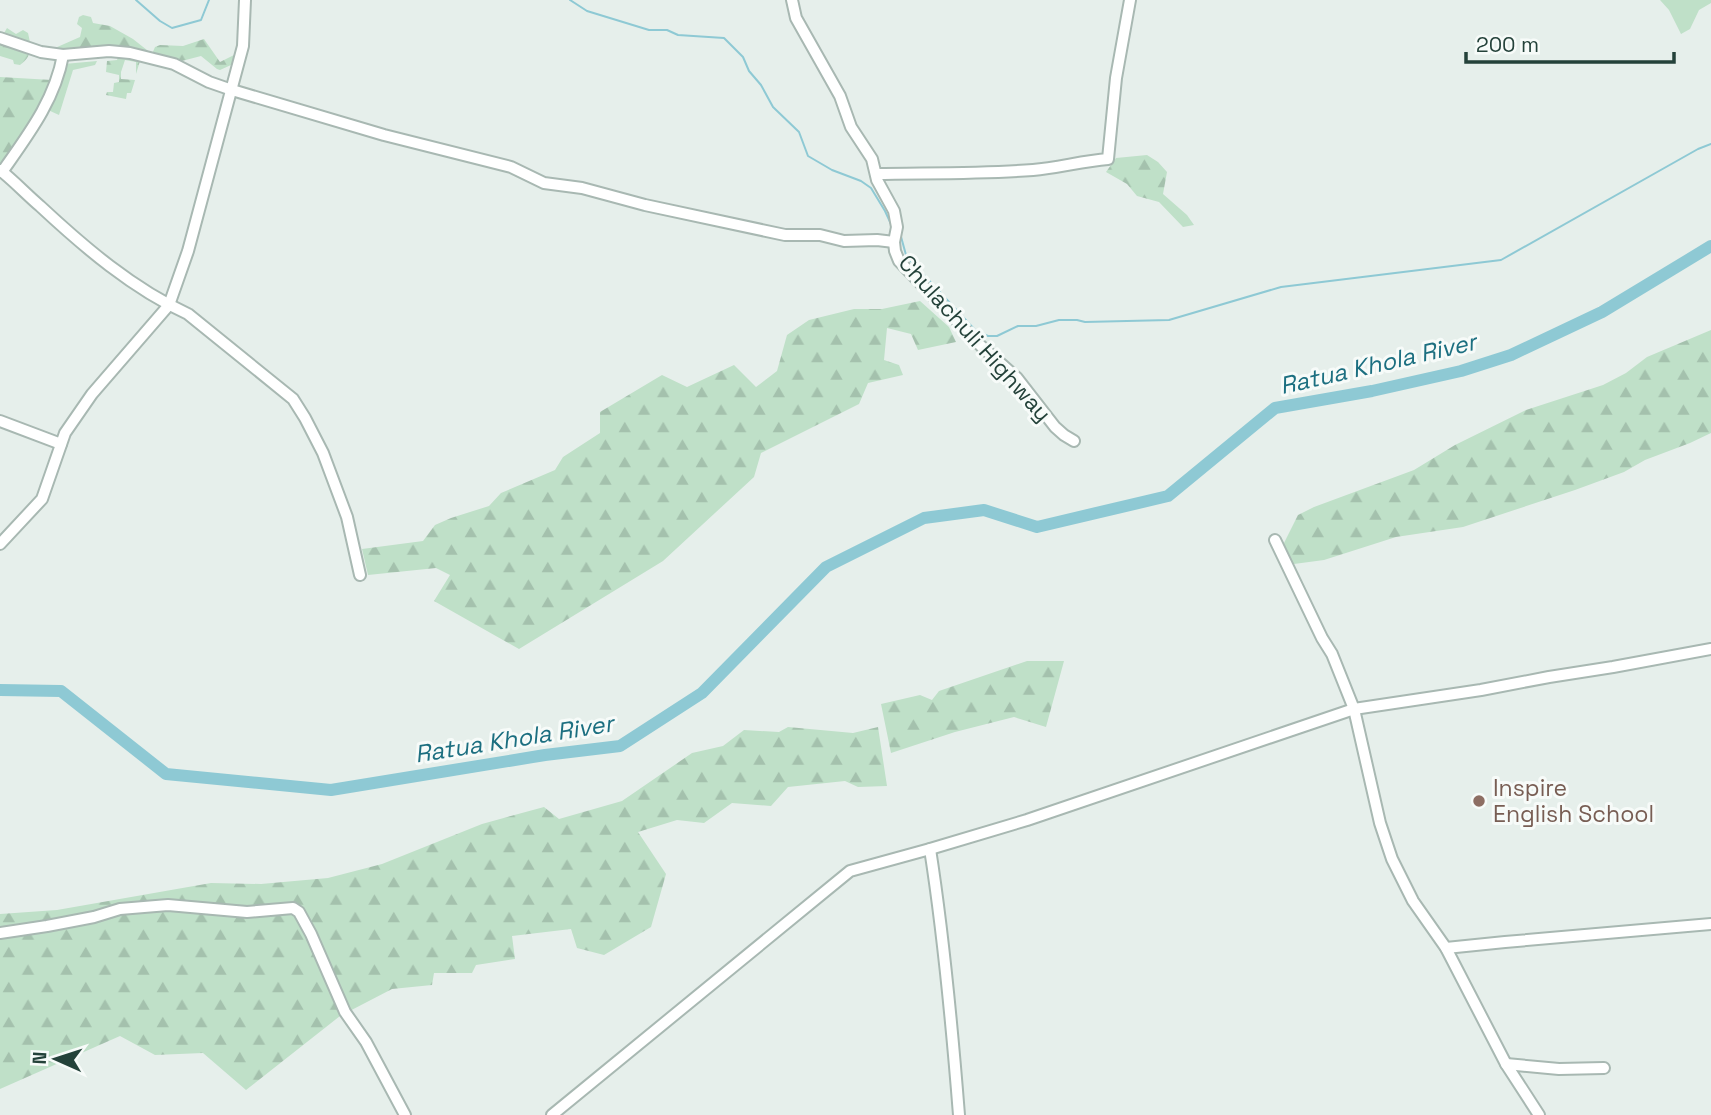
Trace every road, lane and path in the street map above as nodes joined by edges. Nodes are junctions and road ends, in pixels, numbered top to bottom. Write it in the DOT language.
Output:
graph roads {
  1 [pos="245,0"];
  2 [pos="793,0"];
  3 [pos="1130,0"];
  4 [pos="0,38"];
  5 [pos="63,55"];
  6 [pos="232,90"];
  7 [pos="1,171"];
  8 [pos="876,174"];
  9 [pos="894,242"];
  10 [pos="169,305"];
  11 [pos="0,421"];
  12 [pos="1074,441"];
  13 [pos="61,444"];
  14 [pos="1275,540"];
  15 [pos="0,544"];
  16 [pos="360,575"];
  17 [pos="1711,649"];
  18 [pos="1354,709"];
  19 [pos="930,849"];
  20 [pos="1711,924"];
  21 [pos="0,933"];
  22 [pos="1446,948"];
  23 [pos="1506,1064"];
  24 [pos="1604,1068"];
  25 [pos="405,1115"];
  26 [pos="552,1115"];
  27 [pos="959,1115"];
  28 [pos="1539,1115"];
  1 -- 6 [label="street"];
  2 -- 8 [label="street, Chulachuli Highway"];
  3 -- 8 [label="street"];
  4 -- 5 [label="street"];
  5 -- 6 [label="street"];
  5 -- 7 [label="street"];
  6 -- 9 [label="street"];
  6 -- 10 [label="street"];
  7 -- 10 [label="street"];
  8 -- 9 [label="street, Chulachuli Highway"];
  9 -- 12 [label="street, Chulachuli Highway"];
  10 -- 13 [label="street"];
  10 -- 16 [label="street"];
  11 -- 13 [label="street"];
  13 -- 15 [label="street"];
  14 -- 18 [label="street"];
  17 -- 18 [label="street"];
  18 -- 19 [label="street"];
  18 -- 22 [label="street"];
  19 -- 26 [label="street"];
  19 -- 27 [label="street"];
  20 -- 22 [label="street"];
  21 -- 25 [label="street"];
  22 -- 23 [label="street"];
  23 -- 24 [label="street"];
  23 -- 28 [label="street"];
}
